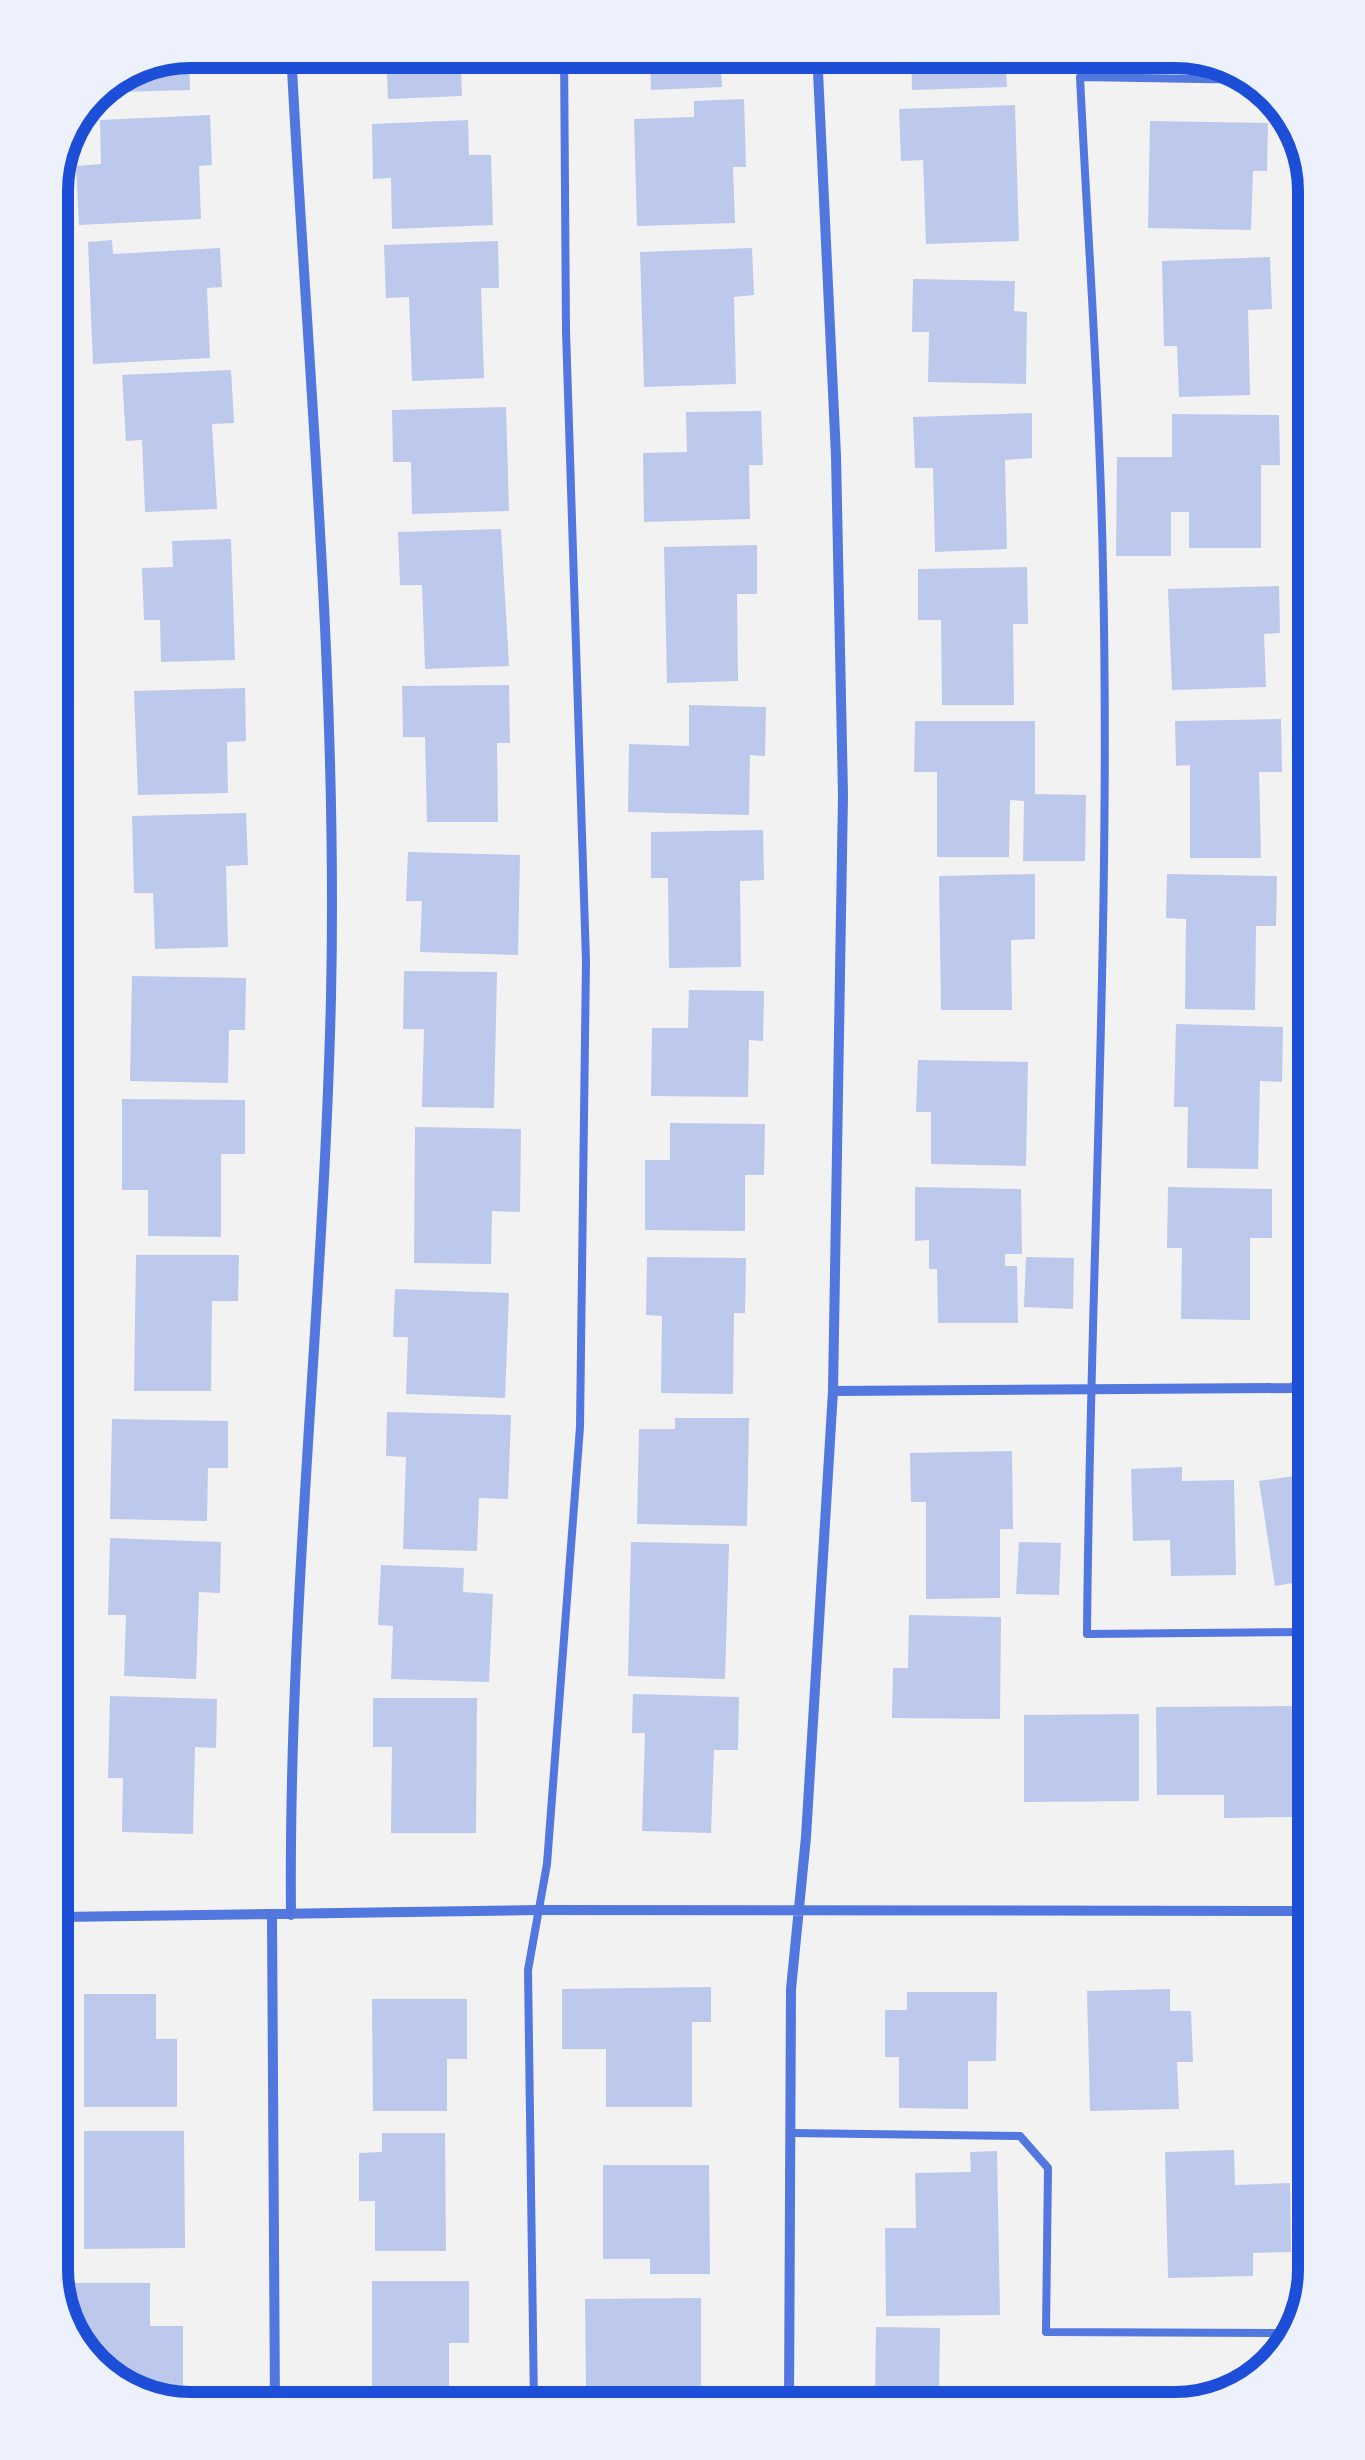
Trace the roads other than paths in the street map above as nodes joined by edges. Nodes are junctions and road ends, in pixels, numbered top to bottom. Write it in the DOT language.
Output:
graph roads {
  1 [pos="292,68"];
  2 [pos="564,68"];
  3 [pos="818,68"];
  4 [pos="1227,80"];
  5 [pos="1298,1385"];
  6 [pos="1090,1389"];
  7 [pos="833,1391"];
  8 [pos="1298,1632"];
  9 [pos="539,1910"];
  10 [pos="1298,1911"];
  11 [pos="798,1912"];
  12 [pos="272,1914"];
  13 [pos="291,1914"];
  14 [pos="67,1917"];
  15 [pos="790,2133"];
  16 [pos="1280,2333"];
  17 [pos="274,2392"];
  18 [pos="534,2392"];
  19 [pos="788,2392"];
  1 -- 13 [label="street"];
  2 -- 9 [label="lane"];
  3 -- 7 [label="street"];
  4 -- 6 [label="lane"];
  5 -- 6 [label="street"];
  6 -- 7 [label="street"];
  6 -- 8 [label="lane"];
  7 -- 11 [label="street"];
  9 -- 11 [label="street"];
  9 -- 13 [label="street"];
  9 -- 18 [label="lane"];
  10 -- 11 [label="street"];
  11 -- 15 [label="street"];
  12 -- 13 [label="street"];
  12 -- 14 [label="street"];
  12 -- 17 [label="street"];
  15 -- 16 [label="lane"];
  15 -- 19 [label="street"];
}
